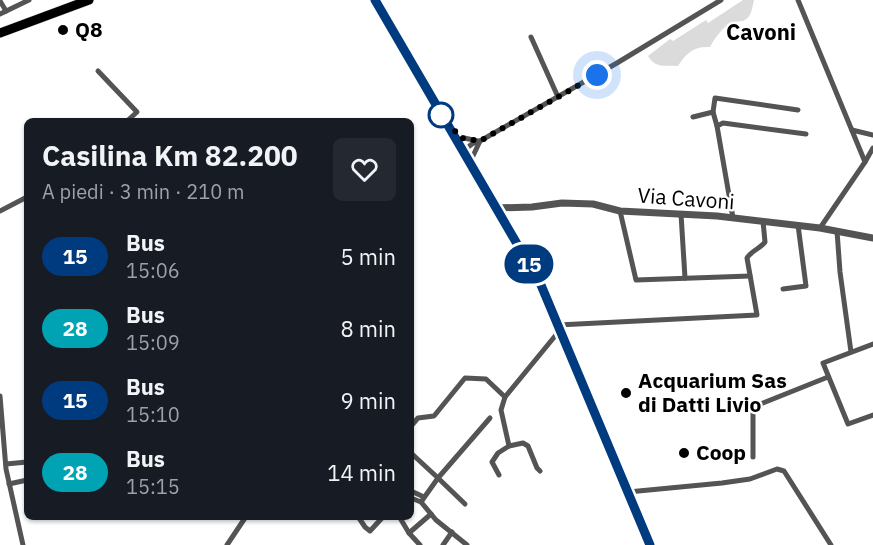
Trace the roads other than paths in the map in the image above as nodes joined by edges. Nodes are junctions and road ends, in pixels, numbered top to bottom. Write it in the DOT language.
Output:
graph roads {
  1 [pos="29,0"];
  2 [pos="89,0"];
  3 [pos="375,0"];
  4 [pos="721,0"];
  5 [pos="798,0"];
  6 [pos="0,1"];
  7 [pos="3,13"];
  8 [pos="0,33"];
  9 [pos="531,37"];
  10 [pos="98,71"];
  11 [pos="558,97"];
  12 [pos="798,110"];
  13 [pos="713,112"];
  14 [pos="693,117"];
  15 [pos="130,118"];
  16 [pos="717,126"];
  17 [pos="852,130"];
  18 [pos="806,134"];
  19 [pos="453,135"];
  20 [pos="873,135"];
  21 [pos="480,141"];
  22 [pos="873,148"];
  23 [pos="463,152"];
  24 [pos="865,162"];
  25 [pos="471,167"];
  26 [pos="24,199"];
  27 [pos="496,208"];
  28 [pos="0,211"];
  29 [pos="620,211"];
  30 [pos="681,214"];
  31 [pos="734,218"];
  32 [pos="763,221"];
  33 [pos="798,225"];
  34 [pos="820,228"];
  35 [pos="837,231"];
  36 [pos="873,238"];
  37 [pos="750,276"];
  38 [pos="685,278"];
  39 [pos="783,289"];
  40 [pos="559,328"];
  41 [pos="873,344"];
  42 [pos="851,352"];
  43 [pos="828,377"];
  44 [pos="0,396"];
  45 [pos="506,397"];
  46 [pos="873,415"];
  47 [pos="490,418"];
  48 [pos="414,423"];
  49 [pos="509,446"];
  50 [pos="414,456"];
  51 [pos="753,457"];
  52 [pos="24,462"];
  53 [pos="6,464"];
  54 [pos="540,471"];
  55 [pos="499,475"];
  56 [pos="438,478"];
  57 [pos="24,481"];
  58 [pos="9,484"];
  59 [pos="628,492"];
  60 [pos="414,493"];
  61 [pos="414,498"];
  62 [pos="423,500"];
  63 [pos="465,504"];
  64 [pos="431,514"];
  65 [pos="244,520"];
  66 [pos="360,520"];
  67 [pos="380,520"];
  68 [pos="401,520"];
  69 [pos="452,532"];
  70 [pos="409,533"];
  71 [pos="23,545"];
  72 [pos="227,545"];
  73 [pos="420,545"];
  74 [pos="442,545"];
  75 [pos="467,545"];
  76 [pos="650,545"];
  77 [pos="831,545"];
  1 -- 7 [label="street"];
  2 -- 8 [label="main road"];
  3 -- 19 [label="main road"];
  4 -- 11 [label="street"];
  5 -- 17 [label="street"];
  6 -- 7 [label="street"];
  9 -- 11 [label="street"];
  10 -- 15 [label="street"];
  11 -- 21 [label="street"];
  12 -- 13 [label="street"];
  13 -- 14 [label="street"];
  13 -- 16 [label="street"];
  16 -- 18 [label="street"];
  16 -- 31 [label="street"];
  17 -- 20 [label="street"];
  17 -- 24 [label="street"];
  19 -- 21 [label="street"];
  19 -- 23 [label="main road"];
  21 -- 23 [label="street"];
  21 -- 25 [label="street"];
  22 -- 24 [label="street"];
  23 -- 25 [label="main road"];
  24 -- 34 [label="street"];
  25 -- 27 [label="main road"];
  26 -- 28 [label="street"];
  27 -- 29 [label="street, Via Cavoni"];
  27 -- 40 [label="main road"];
  29 -- 30 [label="street, Via Cavoni"];
  29 -- 38 [label="street"];
  30 -- 31 [label="street, Via Cavoni"];
  30 -- 38 [label="street"];
  31 -- 32 [label="street, Via Cavoni"];
  32 -- 33 [label="street, Via Cavoni"];
  32 -- 37 [label="street"];
  33 -- 34 [label="street, Via Cavoni"];
  33 -- 39 [label="street"];
  34 -- 35 [label="street, Via Cavoni"];
  35 -- 36 [label="street, Via Cavoni"];
  35 -- 42 [label="street"];
  37 -- 38 [label="street"];
  37 -- 40 [label="street"];
  40 -- 45 [label="street"];
  40 -- 59 [label="main road"];
  41 -- 42 [label="street"];
  42 -- 43 [label="street"];
  43 -- 46 [label="street"];
  43 -- 51 [label="street"];
  44 -- 53 [label="street"];
  45 -- 48 [label="street"];
  45 -- 49 [label="street"];
  47 -- 56 [label="street"];
  49 -- 54 [label="street"];
  49 -- 55 [label="street"];
  50 -- 56 [label="street"];
  52 -- 53 [label="street"];
  53 -- 58 [label="street"];
  56 -- 62 [label="street"];
  56 -- 63 [label="street"];
  57 -- 58 [label="street"];
  58 -- 71 [label="street"];
  59 -- 76 [label="main road"];
  59 -- 77 [label="street"];
  60 -- 62 [label="street"];
  61 -- 62 [label="street"];
  62 -- 64 [label="street"];
  64 -- 69 [label="street"];
  64 -- 70 [label="street"];
  65 -- 72 [label="street"];
  66 -- 67 [label="street"];
  68 -- 70 [label="street"];
  69 -- 74 [label="street"];
  69 -- 75 [label="street"];
  70 -- 73 [label="street"];
}
